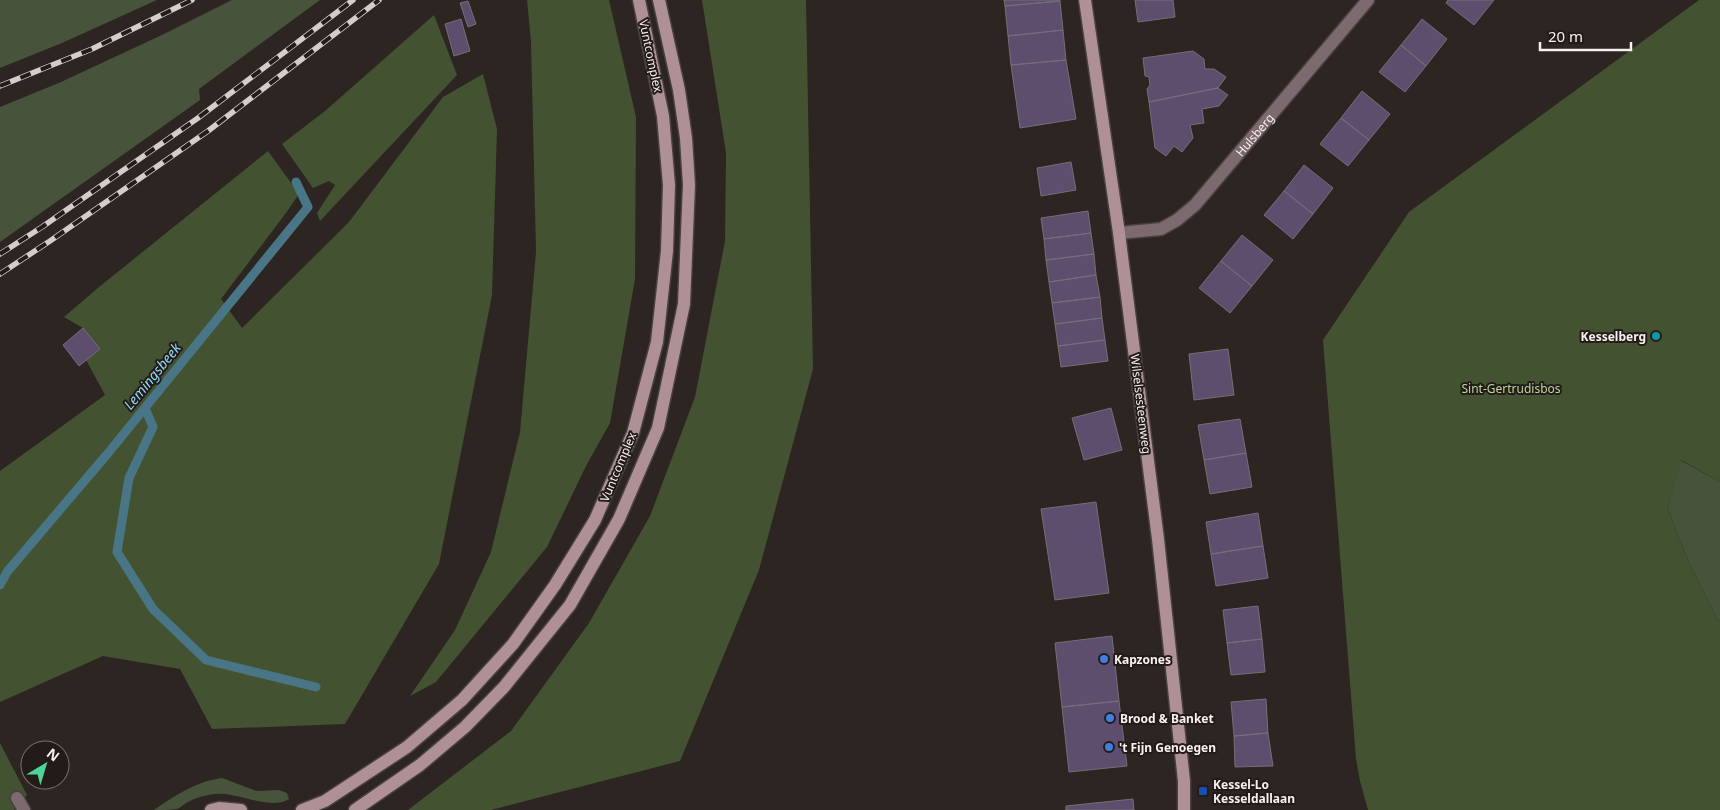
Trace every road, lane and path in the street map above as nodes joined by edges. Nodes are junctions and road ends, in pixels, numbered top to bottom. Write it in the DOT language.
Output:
graph roads {
  1 [pos="639,0"];
  2 [pos="659,0"];
  3 [pos="1085,0"];
  4 [pos="1368,0"];
  5 [pos="1119,233"];
  6 [pos="17,798"];
  7 [pos="24,810"];
  8 [pos="211,810"];
  9 [pos="241,810"];
  10 [pos="302,810"];
  11 [pos="355,810"];
  12 [pos="1184,810"];
  1 -- 10 [label="street, Vuntcomplex"];
  2 -- 11 [label="street, Vuntcomplex"];
  3 -- 5 [label="street, Wilselsesteenweg"];
  4 -- 5 [label="street, Hulsberg"];
  5 -- 12 [label="street, Wilselsesteenweg"];
  6 -- 7 [label="street"];
  8 -- 9 [label="street"];
}
